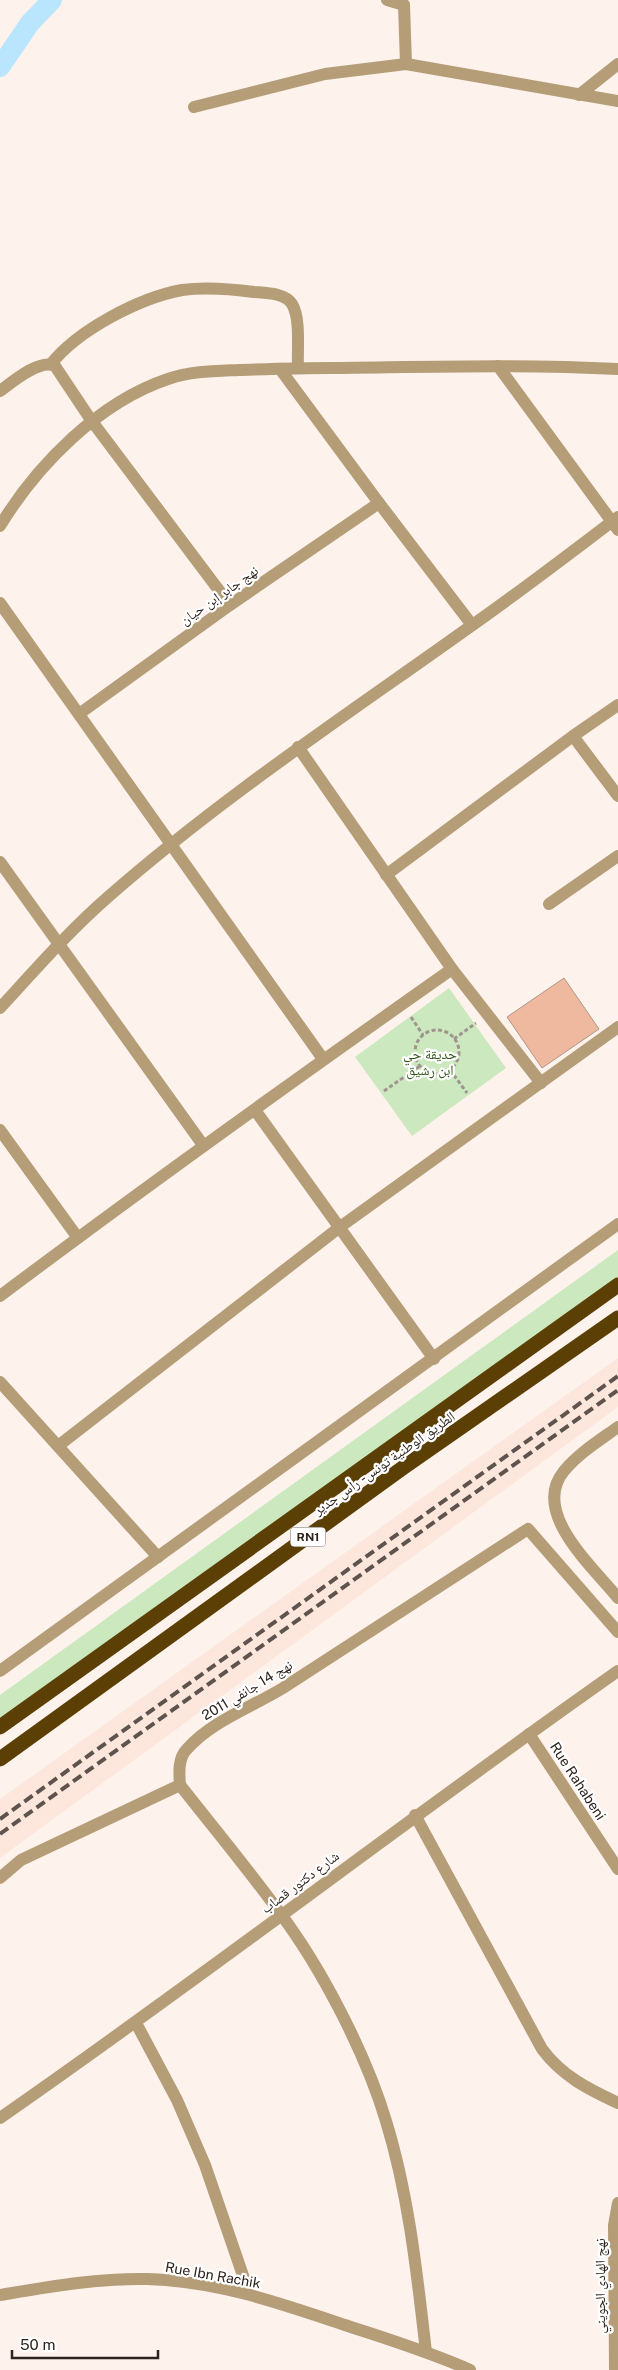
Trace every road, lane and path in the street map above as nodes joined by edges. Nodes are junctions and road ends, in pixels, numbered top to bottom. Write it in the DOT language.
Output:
graph roads {
  1 [pos="386,0"];
  2 [pos="408,2"];
  3 [pos="406,64"];
  4 [pos="618,64"];
  5 [pos="579,95"];
  6 [pos="618,102"];
  7 [pos="194,106"];
  8 [pos="52,364"];
  9 [pos="498,366"];
  10 [pos="298,368"];
  11 [pos="280,369"];
  12 [pos="618,369"];
  13 [pos="0,391"];
  14 [pos="91,420"];
  15 [pos="379,504"];
  16 [pos="616,523"];
  17 [pos="0,526"];
  18 [pos="0,603"];
  19 [pos="230,605"];
  20 [pos="472,625"];
  21 [pos="618,705"];
  22 [pos="79,714"];
  23 [pos="573,736"];
  24 [pos="298,747"];
  25 [pos="618,796"];
  26 [pos="172,844"];
  27 [pos="618,856"];
  28 [pos="0,862"];
  29 [pos="386,875"];
  30 [pos="549,904"];
  31 [pos="58,944"];
  32 [pos="452,969"];
  33 [pos="402,1005"];
  34 [pos="0,1008"];
  35 [pos="487,1014"];
  36 [pos="618,1028"];
  37 [pos="423,1035"];
  38 [pos="454,1039"];
  39 [pos="324,1059"];
  40 [pos="420,1066"];
  41 [pos="450,1070"];
  42 [pos="540,1083"];
  43 [pos="384,1092"];
  44 [pos="467,1093"];
  45 [pos="255,1110"];
  46 [pos="0,1130"];
  47 [pos="203,1145"];
  48 [pos="618,1224"];
  49 [pos="340,1227"];
  50 [pos="78,1238"];
  51 [pos="618,1286"];
  52 [pos="0,1296"];
  53 [pos="618,1318"];
  54 [pos="434,1359"];
  55 [pos="0,1382"];
  56 [pos="618,1427"];
  57 [pos="58,1446"];
  58 [pos="158,1557"];
  59 [pos="618,1598"];
  60 [pos="618,1632"];
  61 [pos="0,1671"];
  62 [pos="618,1671"];
  63 [pos="0,1727"];
  64 [pos="529,1734"];
  65 [pos="0,1759"];
  66 [pos="180,1785"];
  67 [pos="415,1815"];
  68 [pos="618,1869"];
  69 [pos="0,1878"];
  70 [pos="281,1914"];
  71 [pos="136,2023"];
  72 [pos="618,2104"];
  73 [pos="0,2118"];
  74 [pos="618,2203"];
  75 [pos="249,2293"];
  76 [pos="0,2295"];
  77 [pos="617,2347"];
  78 [pos="426,2352"];
  79 [pos="468,2370"];
  80 [pos="615,2370"];
  1 -- 2 [label="street"];
  2 -- 3 [label="street"];
  3 -- 5 [label="street"];
  3 -- 7 [label="street"];
  4 -- 5 [label="street"];
  5 -- 6 [label="street"];
  8 -- 10 [label="street"];
  8 -- 13 [label="street"];
  8 -- 14 [label="street"];
  9 -- 10 [label="street"];
  9 -- 12 [label="street"];
  9 -- 16 [label="street"];
  10 -- 11 [label="street"];
  11 -- 14 [label="street"];
  11 -- 15 [label="street"];
  14 -- 17 [label="street"];
  14 -- 19 [label="street"];
  15 -- 19 [label="street, نهج جابر إبن حيان"];
  15 -- 20 [label="street"];
  16 -- 20 [label="street"];
  18 -- 22 [label="street"];
  19 -- 22 [label="street, نهج جابر إبن حيان"];
  20 -- 24 [label="street"];
  21 -- 23 [label="street"];
  22 -- 26 [label="street"];
  23 -- 25 [label="street"];
  23 -- 29 [label="street"];
  24 -- 26 [label="street"];
  24 -- 29 [label="street"];
  26 -- 31 [label="street"];
  26 -- 39 [label="street"];
  27 -- 30 [label="street"];
  28 -- 31 [label="street"];
  29 -- 32 [label="street"];
  31 -- 34 [label="street"];
  31 -- 47 [label="street"];
  32 -- 33 [label="street"];
  32 -- 35 [label="street"];
  33 -- 37 [label="path"];
  33 -- 39 [label="street"];
  35 -- 38 [label="path"];
  35 -- 42 [label="street"];
  36 -- 42 [label="street"];
  37 -- 38 [label="path"];
  37 -- 40 [label="path"];
  38 -- 41 [label="path"];
  39 -- 45 [label="street"];
  40 -- 41 [label="path"];
  40 -- 43 [label="path"];
  41 -- 44 [label="path"];
  42 -- 49 [label="street"];
  45 -- 47 [label="street"];
  45 -- 49 [label="street"];
  46 -- 50 [label="street"];
  47 -- 50 [label="street"];
  48 -- 54 [label="street"];
  49 -- 54 [label="street"];
  49 -- 57 [label="street"];
  50 -- 52 [label="street"];
  51 -- 63 [label="highway, الطريق الوطنية تونس - رأس جدير / RN1"];
  53 -- 65 [label="highway, الطريق الوطنية تونس - رأس جدير / RN1"];
  54 -- 58 [label="street"];
  55 -- 57 [label="street"];
  56 -- 59 [label="street"];
  57 -- 58 [label="street"];
  58 -- 61 [label="street"];
  60 -- 66 [label="street, نهج 14 جانفي 2011"];
  62 -- 64 [label="street, شارع دكتور قصاب"];
  64 -- 67 [label="street, شارع دكتور قصاب"];
  64 -- 68 [label="street, Rue Rahabeni"];
  66 -- 69 [label="street"];
  66 -- 70 [label="street"];
  67 -- 70 [label="street, شارع دكتور قصاب"];
  67 -- 72 [label="street"];
  70 -- 71 [label="street, شارع دكتور قصاب"];
  70 -- 78 [label="street"];
  71 -- 73 [label="street, شارع دكتور قصاب"];
  71 -- 75 [label="street"];
  74 -- 77 [label="street, نهج الهادي الجويني"];
  75 -- 76 [label="street, Rue Ibn Rachik"];
  75 -- 78 [label="street, Rue Ibn Rachik"];
  77 -- 80 [label="street, نهج الهادي الجويني"];
  78 -- 79 [label="street, Rue Ibn Rachik"];
}
